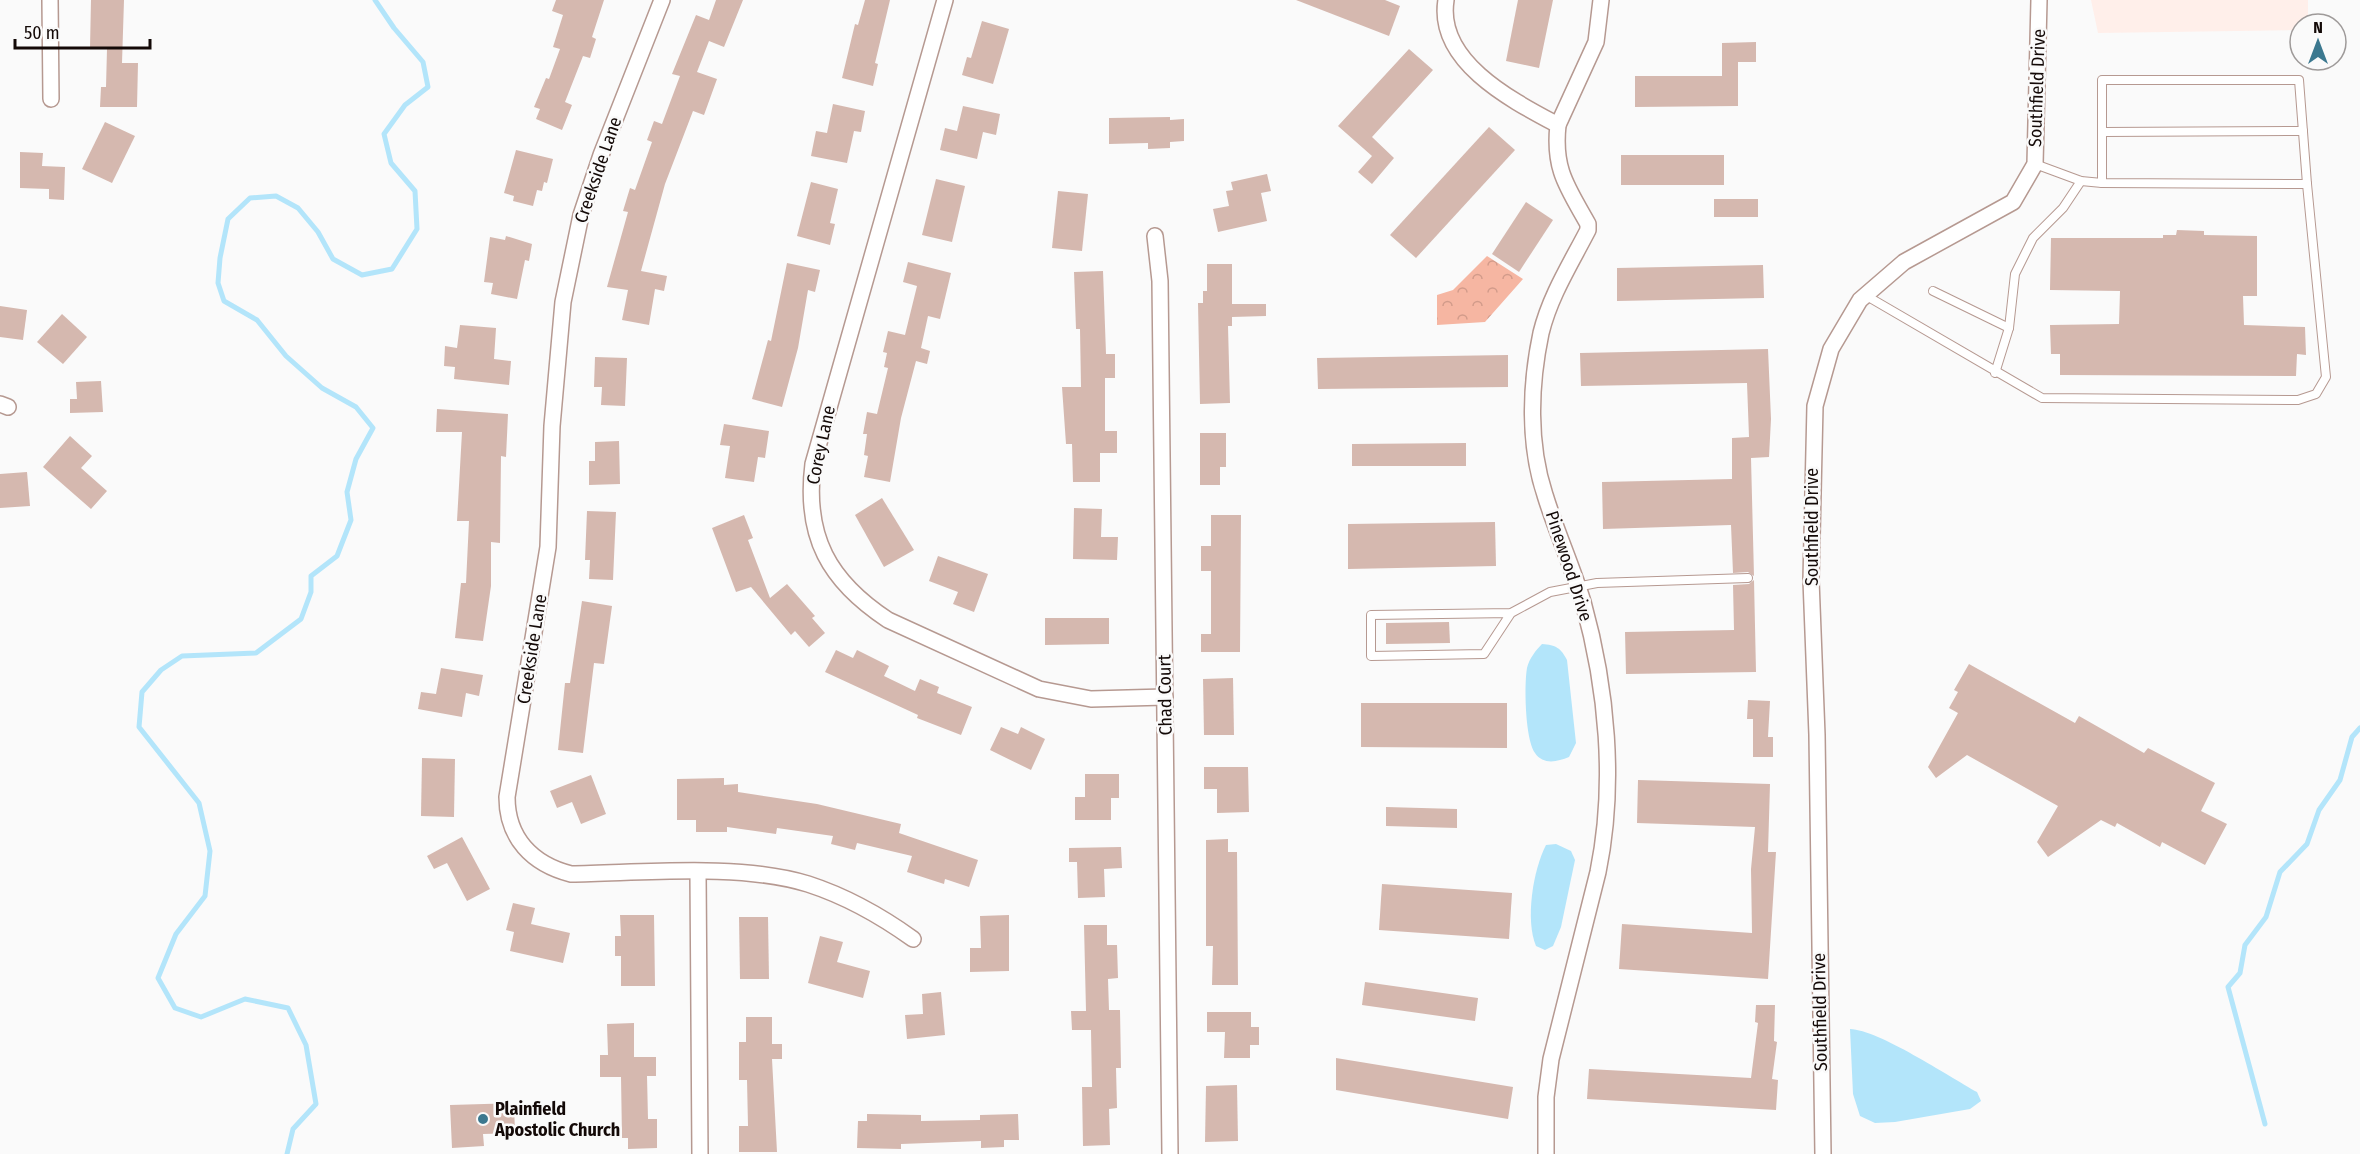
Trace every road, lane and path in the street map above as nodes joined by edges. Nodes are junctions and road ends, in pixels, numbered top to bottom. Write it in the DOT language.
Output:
graph roads {
  1 [pos="50,0"];
  2 [pos="662,0"];
  3 [pos="945,0"];
  4 [pos="1446,0"];
  5 [pos="1601,0"];
  6 [pos="2039,0"];
  7 [pos="51,99"];
  8 [pos="1558,125"];
  9 [pos="2303,131"];
  10 [pos="2103,132"];
  11 [pos="2035,164"];
  12 [pos="2081,181"];
  13 [pos="2102,183"];
  14 [pos="2307,184"];
  15 [pos="1155,236"];
  16 [pos="1933,291"];
  17 [pos="1865,295"];
  18 [pos="2009,328"];
  19 [pos="1995,373"];
  20 [pos="1748,578"];
  21 [pos="1578,587"];
  22 [pos="1511,613"];
  23 [pos="1165,697"];
  24 [pos="698,873"];
  25 [pos="913,939"];
  26 [pos="700,1154"];
  27 [pos="1170,1154"];
  28 [pos="1546,1154"];
  29 [pos="1823,1154"];
  1 -- 7 [label="street"];
  2 -- 24 [label="street, Creekside Lane"];
  3 -- 23 [label="street, Corey Lane"];
  4 -- 8 [label="street"];
  5 -- 8 [label="street, Pinewood Drive"];
  6 -- 11 [label="street, Southfield Drive"];
  8 -- 21 [label="street, Pinewood Drive"];
  9 -- 10 [label="lane"];
  9 -- 10 [label="lane"];
  9 -- 14 [label="lane"];
  10 -- 13 [label="lane"];
  11 -- 12 [label="lane"];
  11 -- 17 [label="street, Southfield Drive"];
  12 -- 13 [label="lane"];
  12 -- 18 [label="lane"];
  13 -- 14 [label="lane"];
  14 -- 19 [label="lane"];
  15 -- 23 [label="street, Chad Court"];
  16 -- 18 [label="lane"];
  17 -- 19 [label="lane"];
  17 -- 29 [label="street, Southfield Drive"];
  18 -- 19 [label="lane"];
  20 -- 21 [label="lane"];
  21 -- 22 [label="lane"];
  21 -- 28 [label="street, Pinewood Drive"];
  22 -- 22 [label="lane"];
  23 -- 27 [label="street, Chad Court"];
  24 -- 25 [label="street, Creekside Lane"];
  24 -- 26 [label="street"];
}
